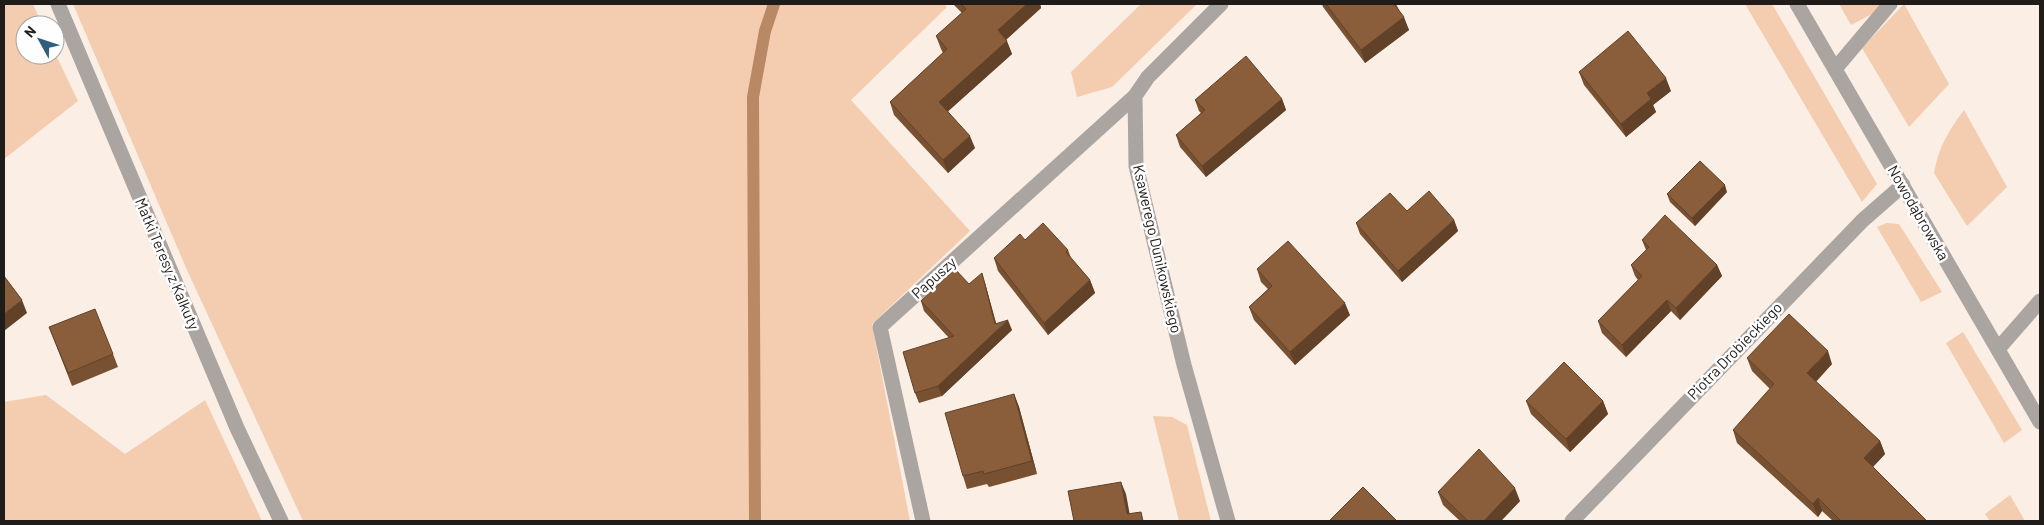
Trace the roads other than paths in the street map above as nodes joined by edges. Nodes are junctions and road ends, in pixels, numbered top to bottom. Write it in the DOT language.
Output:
graph roads {
  1 [pos="58,4"];
  2 [pos="1221,4"];
  3 [pos="1797,4"];
  4 [pos="1890,4"];
  5 [pos="1834,69"];
  6 [pos="1135,96"];
  7 [pos="1902,185"];
  8 [pos="2040,301"];
  9 [pos="1998,349"];
  10 [pos="2040,422"];
  11 [pos="281,521"];
  12 [pos="923,521"];
  13 [pos="1228,521"];
  14 [pos="1572,521"];
  1 -- 11 [label="street, Matki Teresy z Kalkuty"];
  2 -- 6 [label="street"];
  3 -- 5 [label="street, Nowodąbrowska"];
  4 -- 5 [label="street"];
  5 -- 7 [label="street, Nowodąbrowska"];
  6 -- 12 [label="street, Papuszy"];
  6 -- 13 [label="street, Ksawerego Dunikowskiego"];
  7 -- 9 [label="street, Nowodąbrowska"];
  7 -- 14 [label="street, Piotra Drobieckiego"];
  8 -- 9 [label="street"];
  9 -- 10 [label="street, Nowodąbrowska"];
}
